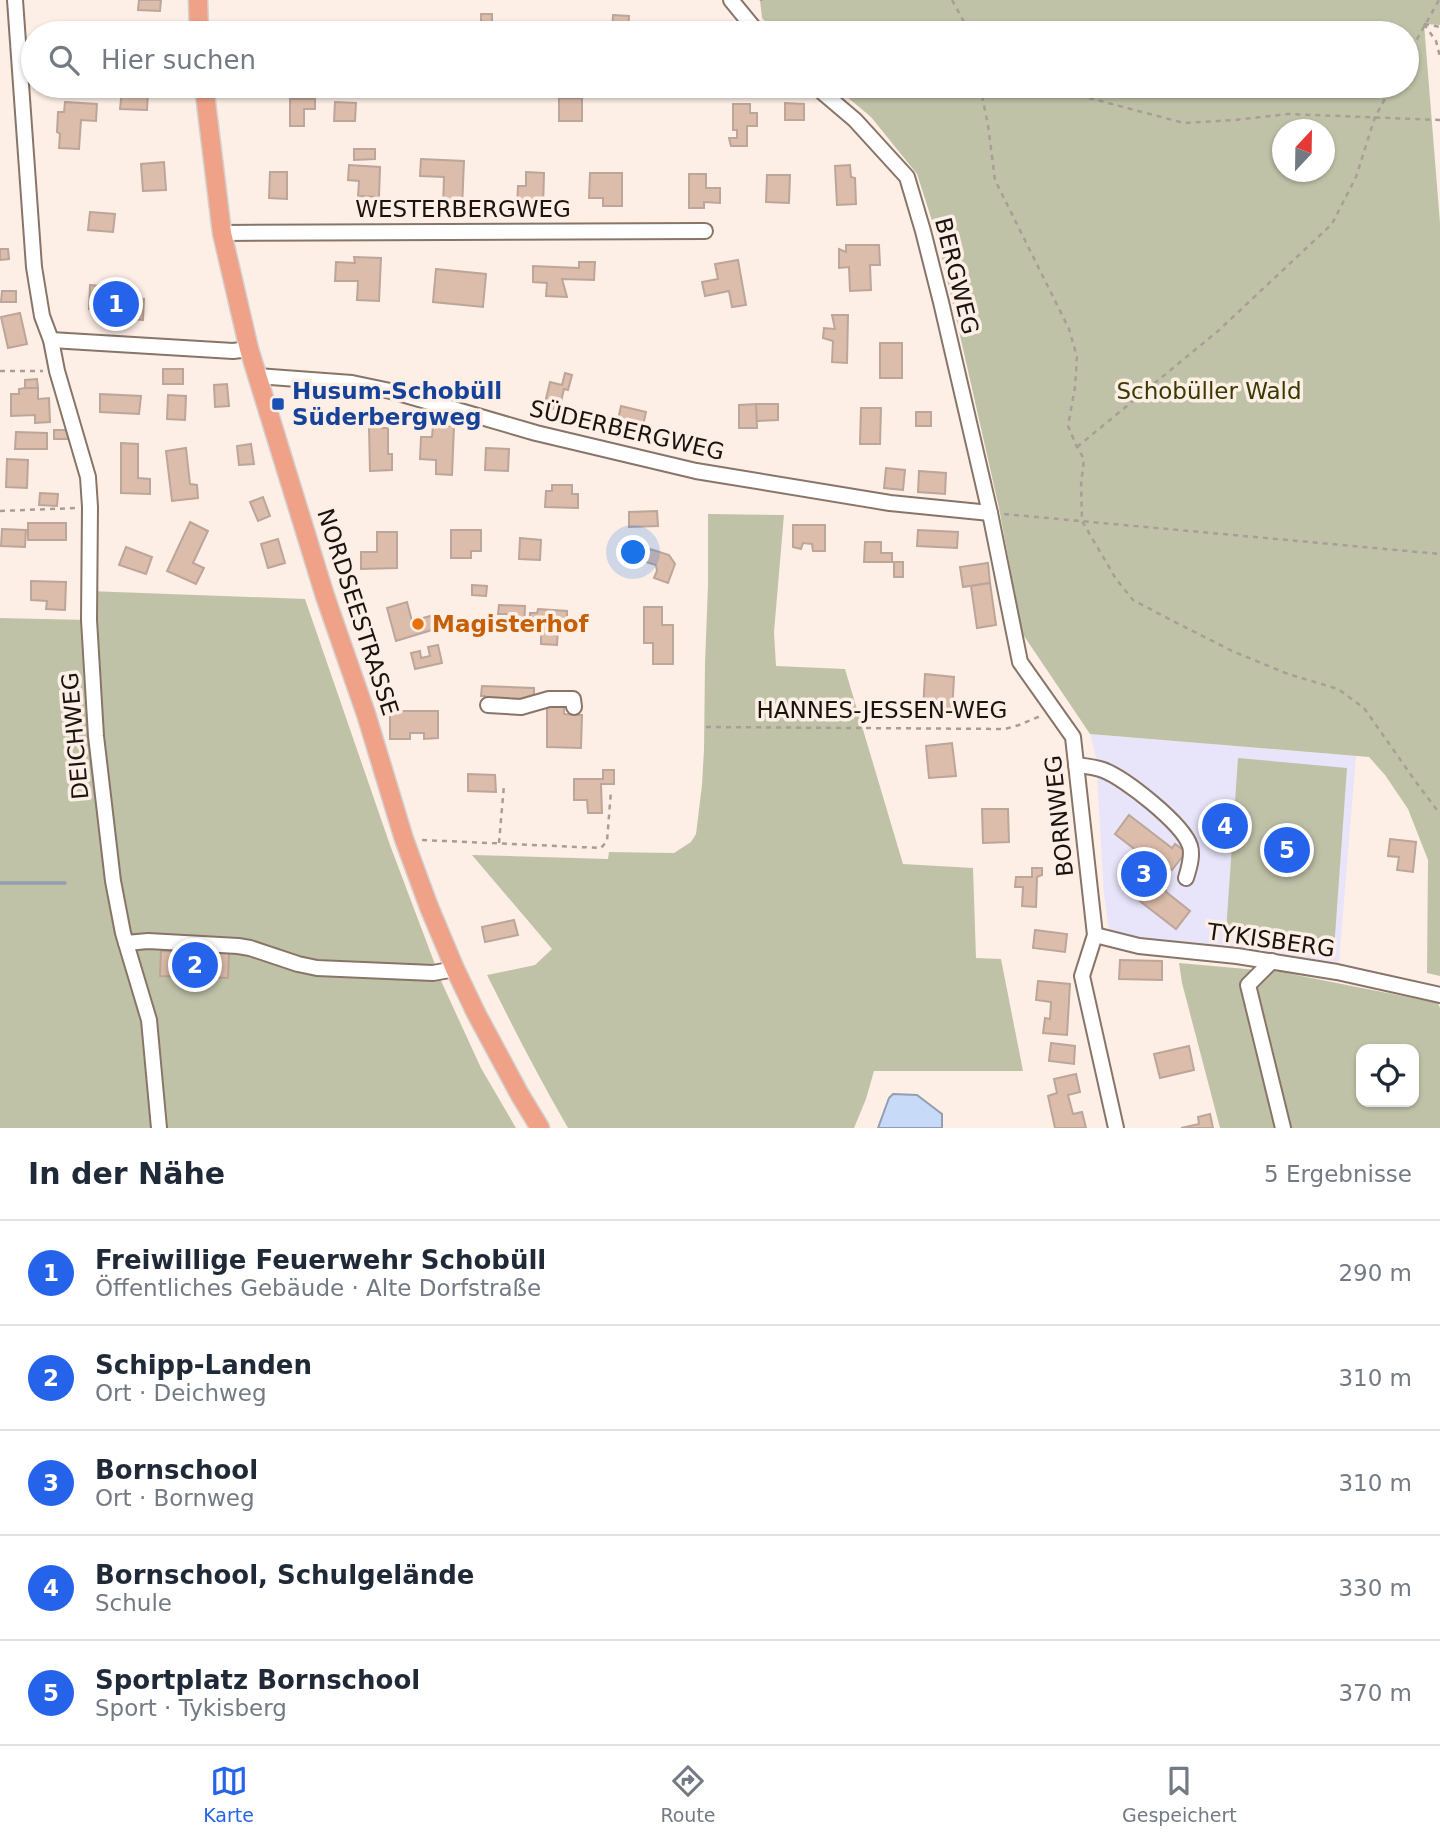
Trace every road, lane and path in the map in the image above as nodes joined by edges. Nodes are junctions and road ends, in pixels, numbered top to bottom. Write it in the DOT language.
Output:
graph roads {
  1 [pos="15,0"];
  2 [pos="198,0"];
  3 [pos="952,0"];
  4 [pos="1439,0"];
  5 [pos="732,1"];
  6 [pos="199,21"];
  7 [pos="748,21"];
  8 [pos="963,21"];
  9 [pos="1424,24"];
  10 [pos="1440,27"];
  11 [pos="1419,34"];
  12 [pos="1440,57"];
  13 [pos="21,84"];
  14 [pos="22,98"];
  15 [pos="205,98"];
  16 [pos="829,98"];
  17 [pos="982,98"];
  18 [pos="1089,98"];
  19 [pos="1386,98"];
  20 [pos="1376,117"];
  21 [pos="1440,120"];
  22 [pos="705,231"];
  23 [pos="222,233"];
  24 [pos="51,340"];
  25 [pos="249,349"];
  26 [pos="0,371"];
  27 [pos="57,371"];
  28 [pos="257,376"];
  29 [pos="1077,447"];
  30 [pos="90,507"];
  31 [pos="0,511"];
  32 [pos="990,513"];
  33 [pos="1082,521"];
  34 [pos="1440,554"];
  35 [pos="488,705"];
  36 [pos="574,707"];
  37 [pos="1053,707"];
  38 [pos="706,727"];
  39 [pos="1076,765"];
  40 [pos="504,785"];
  41 [pos="611,791"];
  42 [pos="1440,814"];
  43 [pos="404,839"];
  44 [pos="499,844"];
  45 [pos="1186,878"];
  46 [pos="1095,936"];
  47 [pos="126,943"];
  48 [pos="1272,961"];
  49 [pos="455,969"];
  50 [pos="1440,995"];
  51 [pos="159,1128"];
  52 [pos="540,1128"];
  53 [pos="1116,1128"];
  54 [pos="1283,1128"];
  1 -- 13 [label="street, DEICHWEG"];
  2 -- 6 [label="main road"];
  3 -- 8 [label="path"];
  4 -- 9 [label="path"];
  5 -- 7 [label="street"];
  9 -- 10 [label="path"];
  9 -- 11 [label="path"];
  9 -- 12 [label="path"];
  14 -- 24 [label="street, DEICHWEG"];
  15 -- 23 [label="main road, NORDSEESTRASSE"];
  16 -- 32 [label="street, BERGWEG"];
  17 -- 29 [label="path"];
  18 -- 20 [label="path"];
  19 -- 20 [label="path"];
  20 -- 21 [label="path"];
  20 -- 29 [label="path"];
  22 -- 23 [label="street, WESTERBERGWEG"];
  23 -- 25 [label="main road, NORDSEESTRASSE"];
  24 -- 25 [label="street"];
  24 -- 27 [label="street, DEICHWEG"];
  25 -- 28 [label="main road, NORDSEESTRASSE"];
  26 -- 27 [label="path"];
  27 -- 30 [label="street, DEICHWEG"];
  28 -- 32 [label="street, SÜDERBERGWEG"];
  28 -- 43 [label="main road, NORDSEESTRASSE"];
  29 -- 33 [label="path"];
  30 -- 31 [label="path"];
  30 -- 47 [label="street, DEICHWEG"];
  32 -- 33 [label="path"];
  32 -- 37 [label="street, BORNWEG"];
  33 -- 34 [label="path"];
  33 -- 42 [label="path"];
  35 -- 36 [label="street"];
  37 -- 38 [label="path, HANNES-JESSEN-WEG"];
  37 -- 39 [label="street, BORNWEG"];
  39 -- 45 [label="street"];
  39 -- 46 [label="street, BORNWEG"];
  40 -- 44 [label="path"];
  41 -- 44 [label="path"];
  43 -- 44 [label="path"];
  43 -- 49 [label="main road, NORDSEESTRASSE"];
  46 -- 48 [label="street, TYKISBERG"];
  46 -- 53 [label="street, BORNWEG"];
  47 -- 49 [label="street"];
  47 -- 51 [label="street, DEICHWEG"];
  48 -- 50 [label="street, TYKISBERG"];
  48 -- 54 [label="street"];
  49 -- 52 [label="main road, NORDSEESTRASSE"];
}
